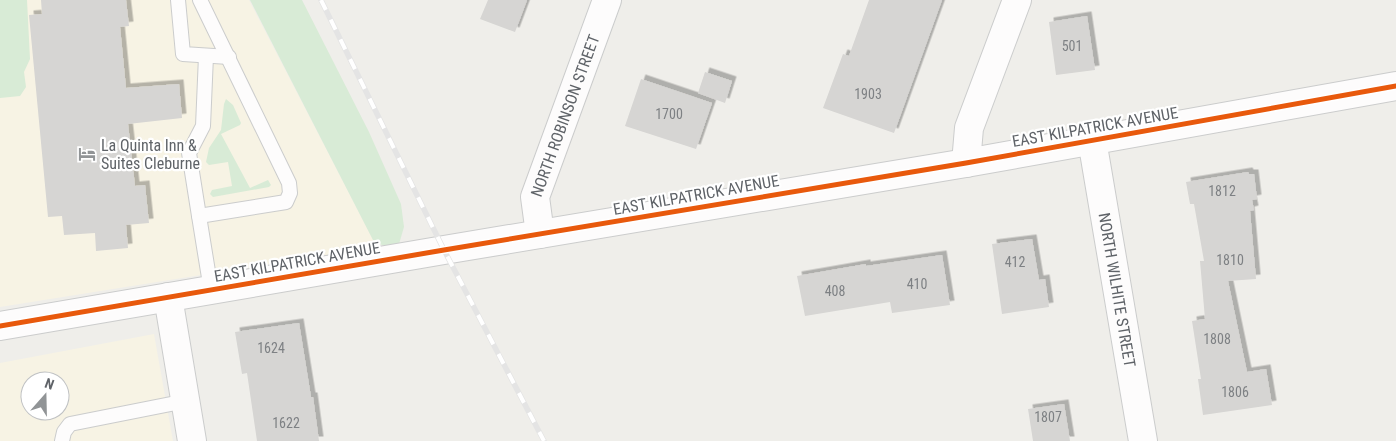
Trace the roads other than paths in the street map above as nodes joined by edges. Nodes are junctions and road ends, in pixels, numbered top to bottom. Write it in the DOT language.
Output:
graph roads {
  1 [pos="178,0"];
  2 [pos="200,0"];
  3 [pos="607,0"];
  4 [pos="1017,0"];
  5 [pos="206,56"];
  6 [pos="229,57"];
  7 [pos="1396,86"];
  8 [pos="1092,140"];
  9 [pos="966,163"];
  10 [pos="200,216"];
  11 [pos="540,234"];
  12 [pos="210,290"];
  13 [pos="168,297"];
  14 [pos="0,326"];
  15 [pos="186,401"];
  16 [pos="62,441"];
  17 [pos="192,441"];
  18 [pos="1143,441"];
  1 -- 5 [label="lane"];
  2 -- 6 [label="lane"];
  3 -- 11 [label="street, NORTH ROBINSON STREET"];
  4 -- 9 [label="street"];
  5 -- 6 [label="lane"];
  5 -- 10 [label="lane"];
  6 -- 10 [label="lane"];
  7 -- 8 [label="street, EAST KILPATRICK AVENUE"];
  8 -- 9 [label="street, EAST KILPATRICK AVENUE"];
  8 -- 18 [label="street, NORTH WILHITE STREET"];
  9 -- 11 [label="street, EAST KILPATRICK AVENUE"];
  10 -- 12 [label="lane"];
  11 -- 12 [label="street, EAST KILPATRICK AVENUE"];
  12 -- 13 [label="street, EAST KILPATRICK AVENUE"];
  13 -- 14 [label="street, EAST KILPATRICK AVENUE"];
  13 -- 15 [label="street"];
  15 -- 16 [label="lane"];
  15 -- 17 [label="street"];
}
